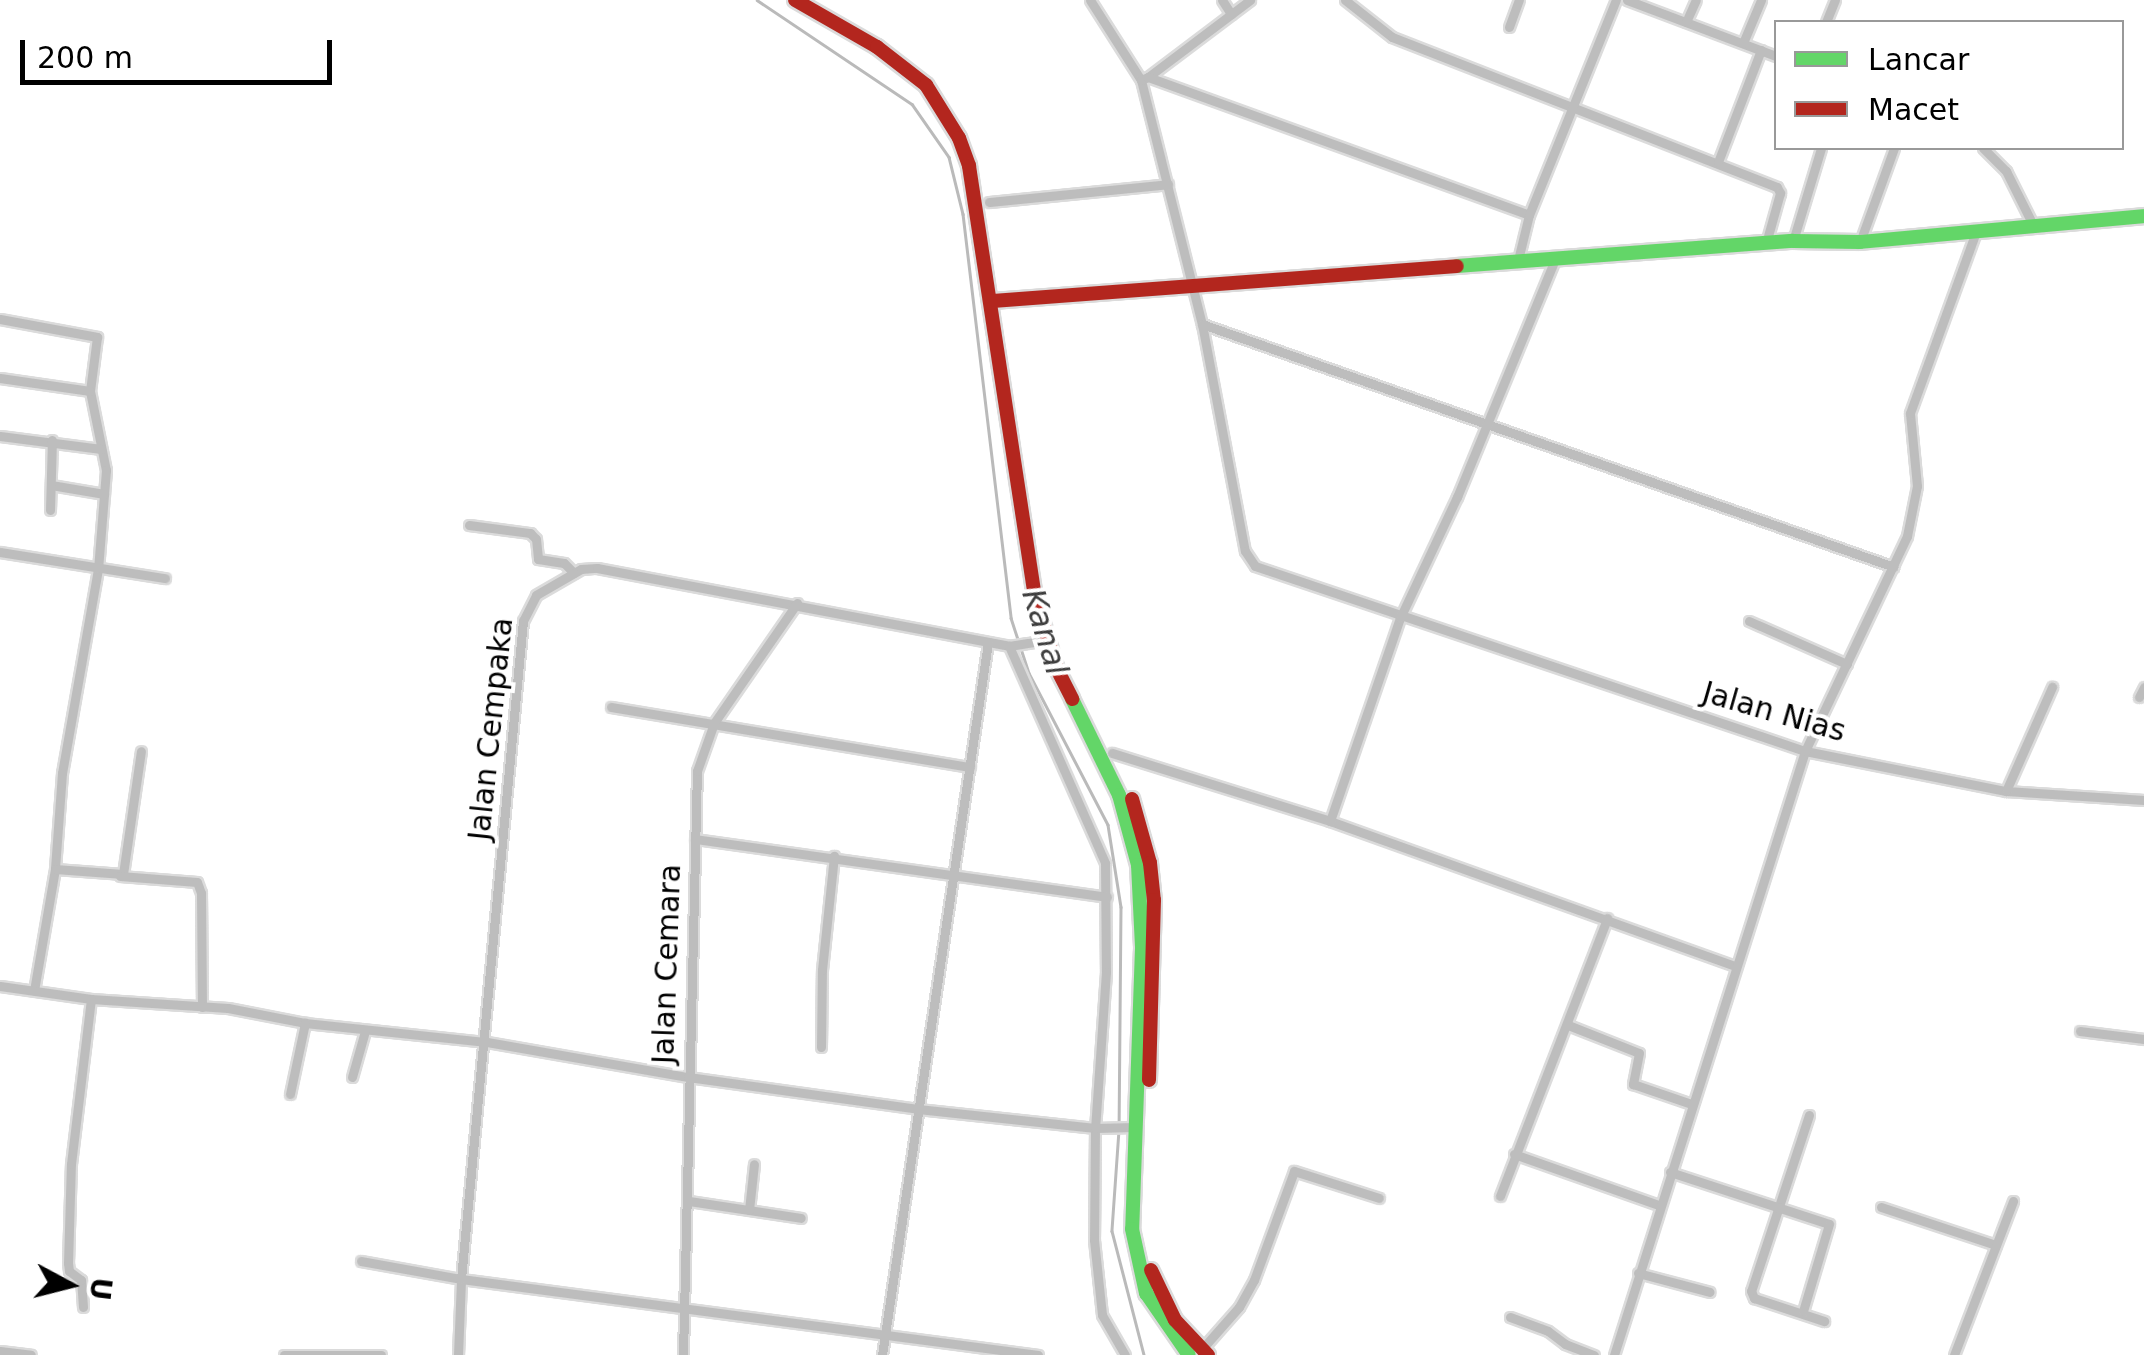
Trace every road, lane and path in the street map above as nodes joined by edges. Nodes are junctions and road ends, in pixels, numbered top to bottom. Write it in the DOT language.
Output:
graph roads {
  1 [pos="1090,0"];
  2 [pos="1222,0"];
  3 [pos="1250,0"];
  4 [pos="1345,0"];
  5 [pos="1519,0"];
  6 [pos="1616,0"];
  7 [pos="1627,0"];
  8 [pos="1696,0"];
  9 [pos="1761,0"];
  10 [pos="808,2"];
  11 [pos="1231,14"];
  12 [pos="1686,22"];
  13 [pos="1509,27"];
  14 [pos="1743,43"];
  15 [pos="1762,50"];
  16 [pos="1774,55"];
  17 [pos="1145,78"];
  18 [pos="1572,109"];
  19 [pos="1820,150"];
  20 [pos="1893,150"];
  21 [pos="1985,150"];
  22 [pos="1718,162"];
  23 [pos="1168,184"];
  24 [pos="989,202"];
  25 [pos="1530,214"];
  26 [pos="2144,216"];
  27 [pos="2032,222"];
  28 [pos="1976,232"];
  29 [pos="1793,241"];
  30 [pos="1860,242"];
  31 [pos="1766,243"];
  32 [pos="1555,259"];
  33 [pos="1518,260"];
  34 [pos="1192,287"];
  35 [pos="998,301"];
  36 [pos="0,319"];
  37 [pos="1202,324"];
  38 [pos="0,378"];
  39 [pos="90,392"];
  40 [pos="1487,423"];
  41 [pos="0,436"];
  42 [pos="52,440"];
  43 [pos="100,449"];
  44 [pos="51,485"];
  45 [pos="104,494"];
  46 [pos="50,510"];
  47 [pos="469,525"];
  48 [pos="0,552"];
  49 [pos="1894,567"];
  50 [pos="98,569"];
  51 [pos="574,574"];
  52 [pos="165,578"];
  53 [pos="797,604"];
  54 [pos="1400,618"];
  55 [pos="1749,621"];
  56 [pos="1043,641"];
  57 [pos="988,642"];
  58 [pos="1013,646"];
  59 [pos="1848,664"];
  60 [pos="2052,687"];
  61 [pos="611,708"];
  62 [pos="714,722"];
  63 [pos="142,750"];
  64 [pos="1805,751"];
  65 [pos="1112,752"];
  66 [pos="970,766"];
  67 [pos="2006,791"];
  68 [pos="2144,800"];
  69 [pos="1330,821"];
  70 [pos="696,839"];
  71 [pos="834,856"];
  72 [pos="54,869"];
  73 [pos="120,876"];
  74 [pos="954,878"];
  75 [pos="1107,897"];
  76 [pos="1608,918"];
  77 [pos="1734,966"];
  78 [pos="0,986"];
  79 [pos="34,990"];
  80 [pos="91,999"];
  81 [pos="202,1007"];
  82 [pos="305,1023"];
  83 [pos="1568,1025"];
  84 [pos="366,1030"];
  85 [pos="2080,1031"];
  86 [pos="2144,1040"];
  87 [pos="486,1042"];
  88 [pos="821,1047"];
  89 [pos="688,1077"];
  90 [pos="352,1078"];
  91 [pos="1143,1080"];
  92 [pos="290,1094"];
  93 [pos="1691,1104"];
  94 [pos="918,1109"];
  95 [pos="1809,1115"];
  96 [pos="1130,1127"];
  97 [pos="1100,1128"];
  98 [pos="1514,1154"];
  99 [pos="754,1164"];
  100 [pos="1670,1172"];
  101 [pos="1500,1196"];
  102 [pos="1379,1198"];
  103 [pos="689,1200"];
  104 [pos="2013,1201"];
  105 [pos="1659,1205"];
  106 [pos="1881,1207"];
  107 [pos="1780,1208"];
  108 [pos="748,1210"];
  109 [pos="801,1218"];
  110 [pos="1996,1245"];
  111 [pos="361,1260"];
  112 [pos="1638,1273"];
  113 [pos="460,1279"];
  114 [pos="1710,1292"];
  115 [pos="82,1307"];
  116 [pos="683,1308"];
  117 [pos="1802,1311"];
  118 [pos="1510,1318"];
  119 [pos="1824,1320"];
  120 [pos="885,1336"];
  121 [pos="0,1351"];
  122 [pos="1010,1353"];
  123 [pos="1200,1353"];
  124 [pos="30,1355"];
  125 [pos="284,1355"];
  126 [pos="381,1355"];
  127 [pos="458,1355"];
  128 [pos="683,1355"];
  129 [pos="882,1355"];
  130 [pos="1038,1355"];
  131 [pos="1125,1355"];
  132 [pos="1594,1355"];
  133 [pos="1614,1355"];
  134 [pos="1954,1355"];
  1 -- 17 [label="street"];
  2 -- 11 [label="street"];
  3 -- 11 [label="street"];
  4 -- 18 [label="street"];
  5 -- 13 [label="street"];
  6 -- 18 [label="street"];
  7 -- 12 [label="street"];
  8 -- 12 [label="street"];
  9 -- 14 [label="street"];
  10 -- 24 [label="main road"];
  10 -- 35 [label="main road"];
  11 -- 17 [label="street"];
  12 -- 14 [label="street"];
  14 -- 15 [label="street"];
  15 -- 16 [label="street"];
  15 -- 22 [label="street"];
  17 -- 23 [label="street"];
  17 -- 25 [label="street"];
  18 -- 22 [label="street"];
  18 -- 25 [label="street"];
  19 -- 29 [label="street"];
  20 -- 30 [label="street"];
  21 -- 27 [label="street"];
  22 -- 31 [label="street"];
  23 -- 24 [label="street"];
  23 -- 34 [label="street"];
  24 -- 35 [label="main road"];
  25 -- 33 [label="street"];
  26 -- 27 [label="main road"];
  27 -- 28 [label="main road"];
  28 -- 30 [label="main road"];
  28 -- 49 [label="street"];
  29 -- 30 [label="main road"];
  29 -- 31 [label="main road"];
  31 -- 32 [label="main road"];
  32 -- 33 [label="main road"];
  32 -- 40 [label="street"];
  33 -- 34 [label="main road"];
  34 -- 35 [label="main road"];
  34 -- 37 [label="street"];
  35 -- 56 [label="main road"];
  35 -- 65 [label="main road"];
  36 -- 39 [label="street"];
  37 -- 40 [label="street"];
  37 -- 54 [label="street, Jalan Nias"];
  38 -- 39 [label="street"];
  39 -- 43 [label="street"];
  40 -- 49 [label="street"];
  40 -- 54 [label="street"];
  41 -- 42 [label="street"];
  42 -- 43 [label="street"];
  42 -- 44 [label="street"];
  43 -- 45 [label="street"];
  44 -- 45 [label="street"];
  44 -- 46 [label="street"];
  45 -- 50 [label="street"];
  47 -- 51 [label="street"];
  48 -- 50 [label="street"];
  49 -- 59 [label="street"];
  50 -- 52 [label="street"];
  50 -- 72 [label="street"];
  51 -- 53 [label="street"];
  51 -- 87 [label="street, Jalan Cempaka"];
  53 -- 57 [label="street"];
  53 -- 62 [label="street, Jalan Cemara"];
  54 -- 64 [label="street, Jalan Nias"];
  54 -- 69 [label="street"];
  55 -- 59 [label="street"];
  56 -- 58 [label="street"];
  56 -- 91 [label="main road"];
  57 -- 58 [label="street"];
  57 -- 66 [label="street"];
  58 -- 75 [label="street"];
  59 -- 64 [label="street"];
  60 -- 67 [label="street"];
  61 -- 62 [label="street"];
  62 -- 66 [label="street"];
  62 -- 70 [label="street, Jalan Cemara"];
  63 -- 73 [label="street"];
  64 -- 67 [label="street, Jalan Nias"];
  64 -- 77 [label="street"];
  65 -- 69 [label="street"];
  65 -- 91 [label="main road"];
  66 -- 74 [label="street"];
  67 -- 68 [label="street, Jalan Nias"];
  69 -- 76 [label="street"];
  70 -- 71 [label="street"];
  70 -- 89 [label="street, Jalan Cemara"];
  71 -- 74 [label="street"];
  71 -- 88 [label="street"];
  72 -- 73 [label="street"];
  72 -- 79 [label="street"];
  73 -- 81 [label="street"];
  74 -- 75 [label="street"];
  74 -- 94 [label="street"];
  75 -- 97 [label="street"];
  76 -- 77 [label="street"];
  76 -- 83 [label="street"];
  77 -- 93 [label="street"];
  78 -- 79 [label="street"];
  79 -- 80 [label="street"];
  80 -- 81 [label="street"];
  80 -- 115 [label="street"];
  81 -- 82 [label="street"];
  82 -- 84 [label="street"];
  82 -- 92 [label="street"];
  83 -- 93 [label="street"];
  83 -- 98 [label="street"];
  84 -- 87 [label="street"];
  84 -- 90 [label="street"];
  85 -- 86 [label="street"];
  87 -- 89 [label="street"];
  87 -- 113 [label="street, Jalan Cempaka"];
  89 -- 94 [label="street"];
  89 -- 103 [label="street, Jalan Cemara"];
  91 -- 96 [label="main road"];
  91 -- 123 [label="main road"];
  93 -- 100 [label="street"];
  94 -- 97 [label="street"];
  94 -- 120 [label="street"];
  95 -- 107 [label="street"];
  96 -- 97 [label="street"];
  96 -- 123 [label="main road"];
  97 -- 131 [label="street"];
  98 -- 101 [label="street"];
  98 -- 105 [label="street"];
  99 -- 108 [label="street"];
  100 -- 105 [label="street"];
  100 -- 107 [label="street"];
  102 -- 123 [label="street"];
  103 -- 108 [label="street"];
  103 -- 116 [label="street, Jalan Cemara"];
  104 -- 110 [label="street"];
  105 -- 112 [label="street"];
  106 -- 110 [label="street"];
  107 -- 117 [label="street"];
  107 -- 117 [label="street"];
  108 -- 109 [label="street"];
  110 -- 134 [label="street"];
  111 -- 113 [label="street"];
  112 -- 114 [label="street"];
  112 -- 133 [label="street"];
  113 -- 116 [label="street"];
  113 -- 127 [label="street, Jalan Cempaka"];
  116 -- 120 [label="street"];
  116 -- 128 [label="street, Jalan Cemara"];
  117 -- 119 [label="street"];
  118 -- 132 [label="street"];
  120 -- 122 [label="street"];
  120 -- 129 [label="street"];
  121 -- 124 [label="street"];
  122 -- 130 [label="street"];
  125 -- 126 [label="street"];
}
